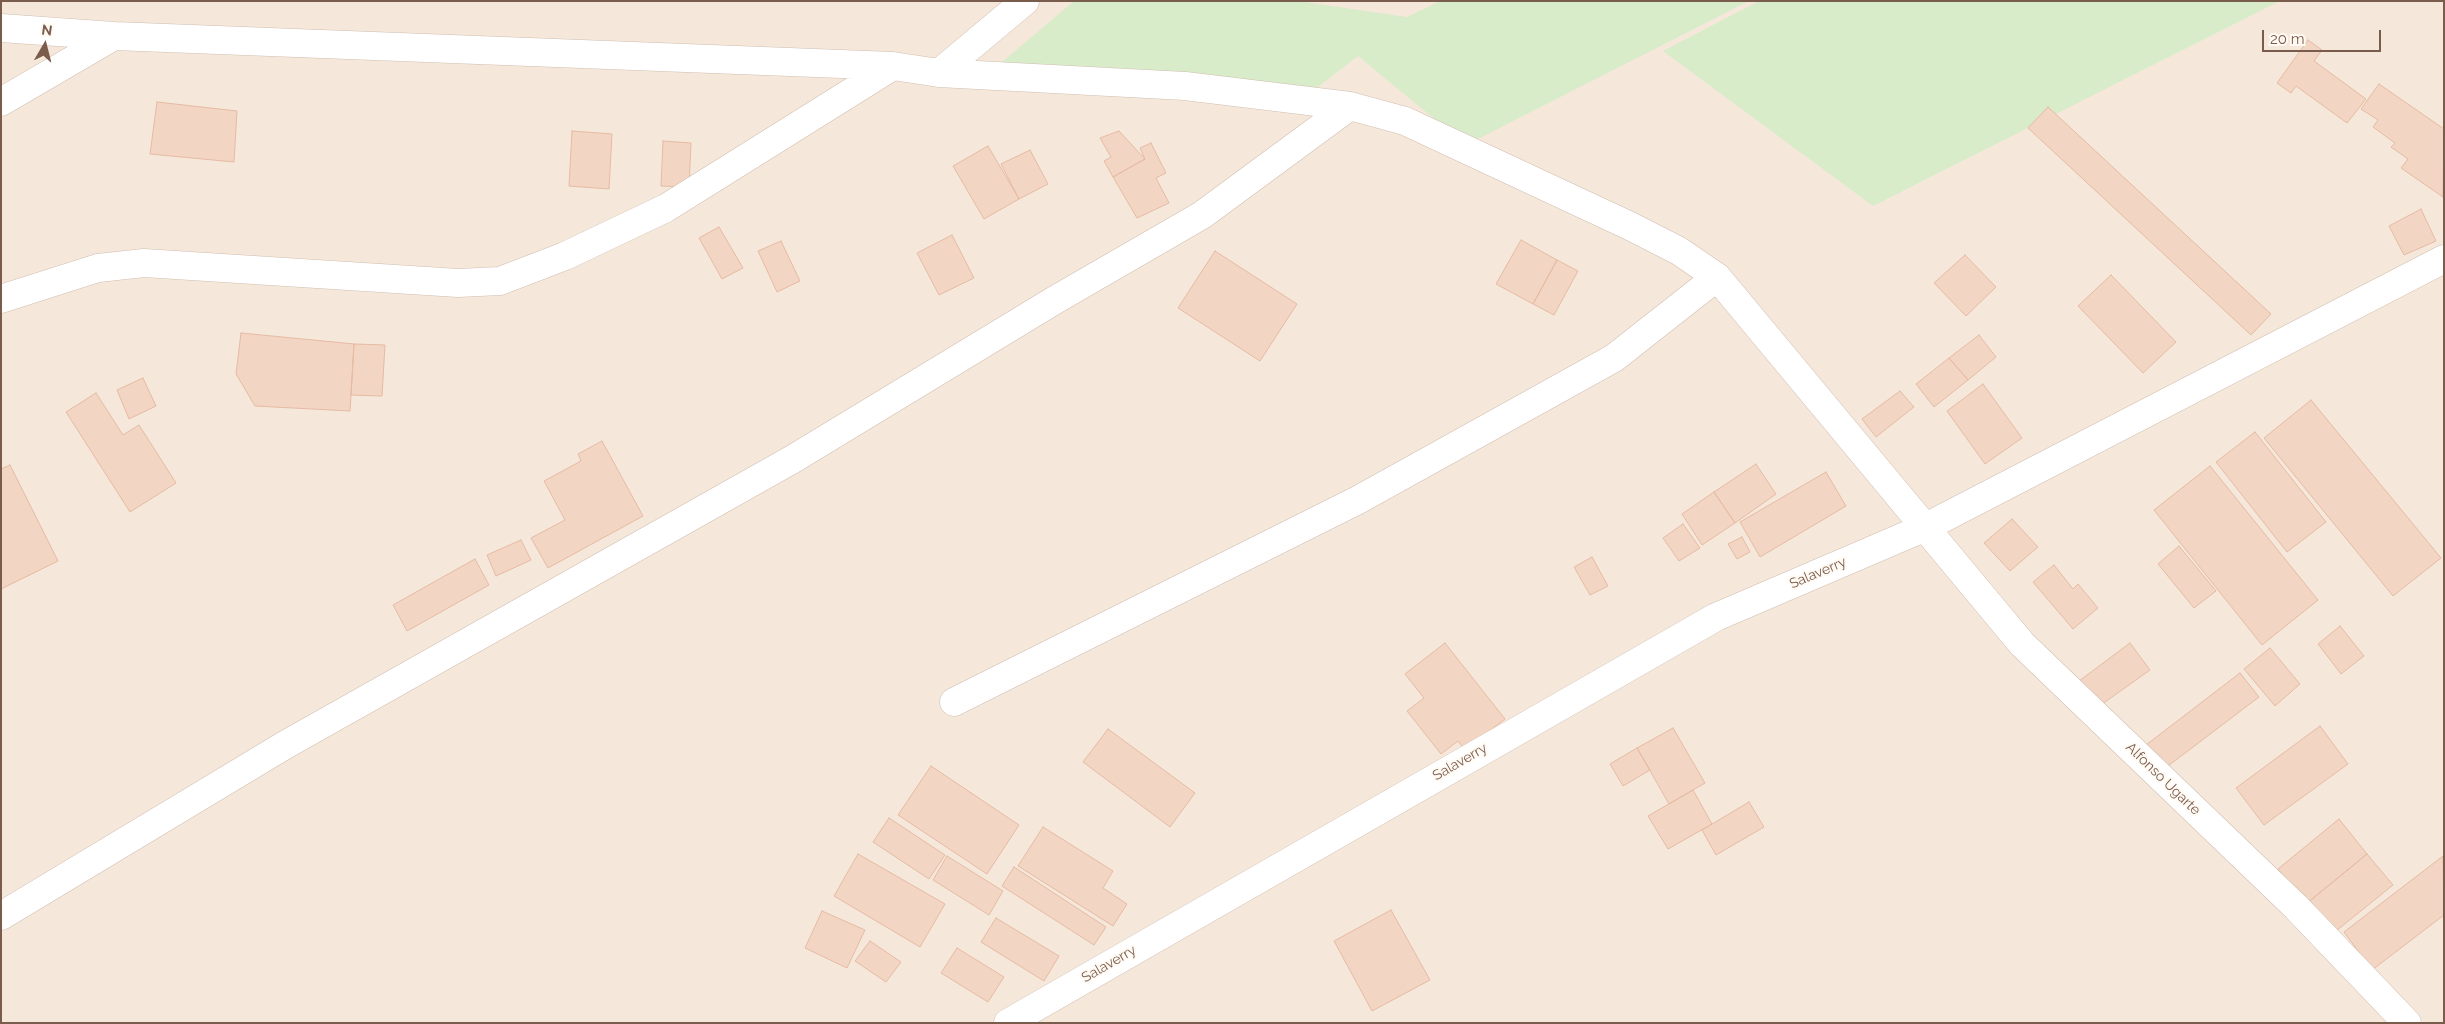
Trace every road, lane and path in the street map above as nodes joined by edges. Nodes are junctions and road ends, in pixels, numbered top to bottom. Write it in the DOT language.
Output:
graph roads {
  1 [pos="1025,1"];
  2 [pos="1,28"];
  3 [pos="114,36"];
  4 [pos="894,66"];
  5 [pos="940,72"];
  6 [pos="1,102"];
  7 [pos="1350,106"];
  8 [pos="2444,259"];
  9 [pos="1717,277"];
  10 [pos="1,299"];
  11 [pos="1926,527"];
  12 [pos="954,702"];
  13 [pos="1,916"];
  14 [pos="1008,1023"];
  15 [pos="2407,1023"];
  1 -- 5 [label="street"];
  2 -- 3 [label="street, Alfonso Ugarte"];
  3 -- 4 [label="street, Alfonso Ugarte"];
  3 -- 6 [label="street"];
  4 -- 5 [label="street, Alfonso Ugarte"];
  4 -- 10 [label="street"];
  5 -- 7 [label="street, Alfonso Ugarte"];
  7 -- 9 [label="street, Alfonso Ugarte"];
  7 -- 13 [label="street"];
  8 -- 11 [label="street, Salaverry"];
  9 -- 11 [label="street, Alfonso Ugarte"];
  9 -- 12 [label="street"];
  11 -- 14 [label="street, Salaverry"];
  11 -- 15 [label="street, Alfonso Ugarte"];
}
